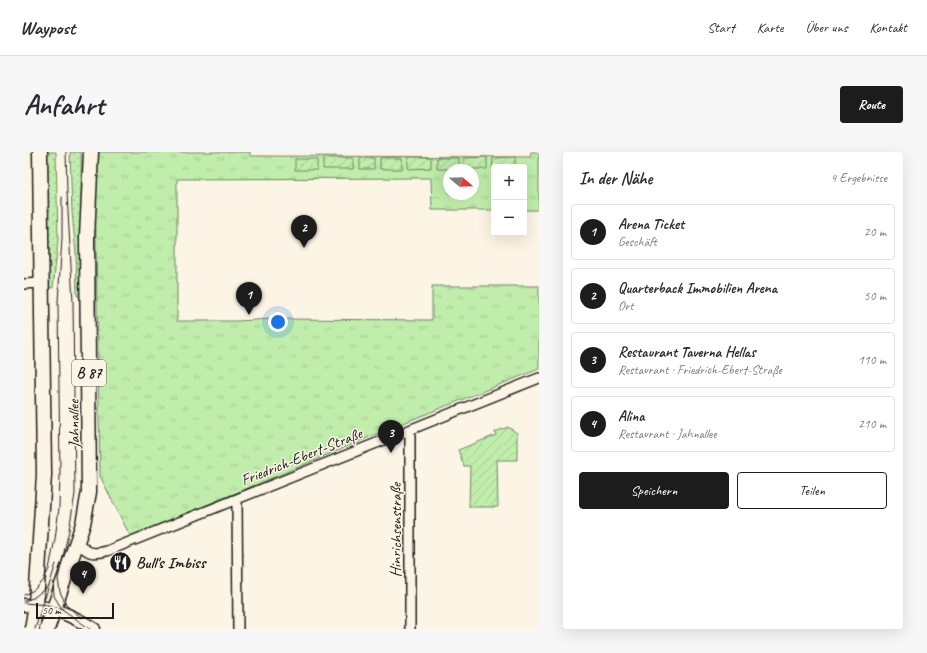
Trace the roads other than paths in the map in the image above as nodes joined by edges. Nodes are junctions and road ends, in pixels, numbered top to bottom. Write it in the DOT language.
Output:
graph roads {
  1 [pos="40,152"];
  2 [pos="91,152"];
  3 [pos="41,283"];
  4 [pos="24,284"];
  5 [pos="539,378"];
  6 [pos="410,430"];
  7 [pos="237,499"];
  8 [pos="77,542"];
  9 [pos="30,606"];
  10 [pos="54,609"];
  11 [pos="32,629"];
  12 [pos="47,629"];
  13 [pos="94,629"];
  14 [pos="238,629"];
  15 [pos="410,629"];
  1 -- 3 [label="main road, Jahnallee"];
  2 -- 8 [label="main road, Jahnallee / B 87"];
  3 -- 4 [label="street"];
  3 -- 9 [label="main road, Jahnallee"];
  5 -- 6 [label="street, Friedrich-Ebert-Straße"];
  6 -- 7 [label="street, Friedrich-Ebert-Straße"];
  6 -- 15 [label="street, Hinrichsenstraße"];
  7 -- 8 [label="street, Friedrich-Ebert-Straße"];
  7 -- 14 [label="street"];
  8 -- 10 [label="main road, Jahnallee / B 87"];
  9 -- 10 [label="main road"];
  9 -- 11 [label="main road, Jahnallee"];
  10 -- 12 [label="main road, Jahnallee / B 87"];
  10 -- 13 [label="main road"];
}
